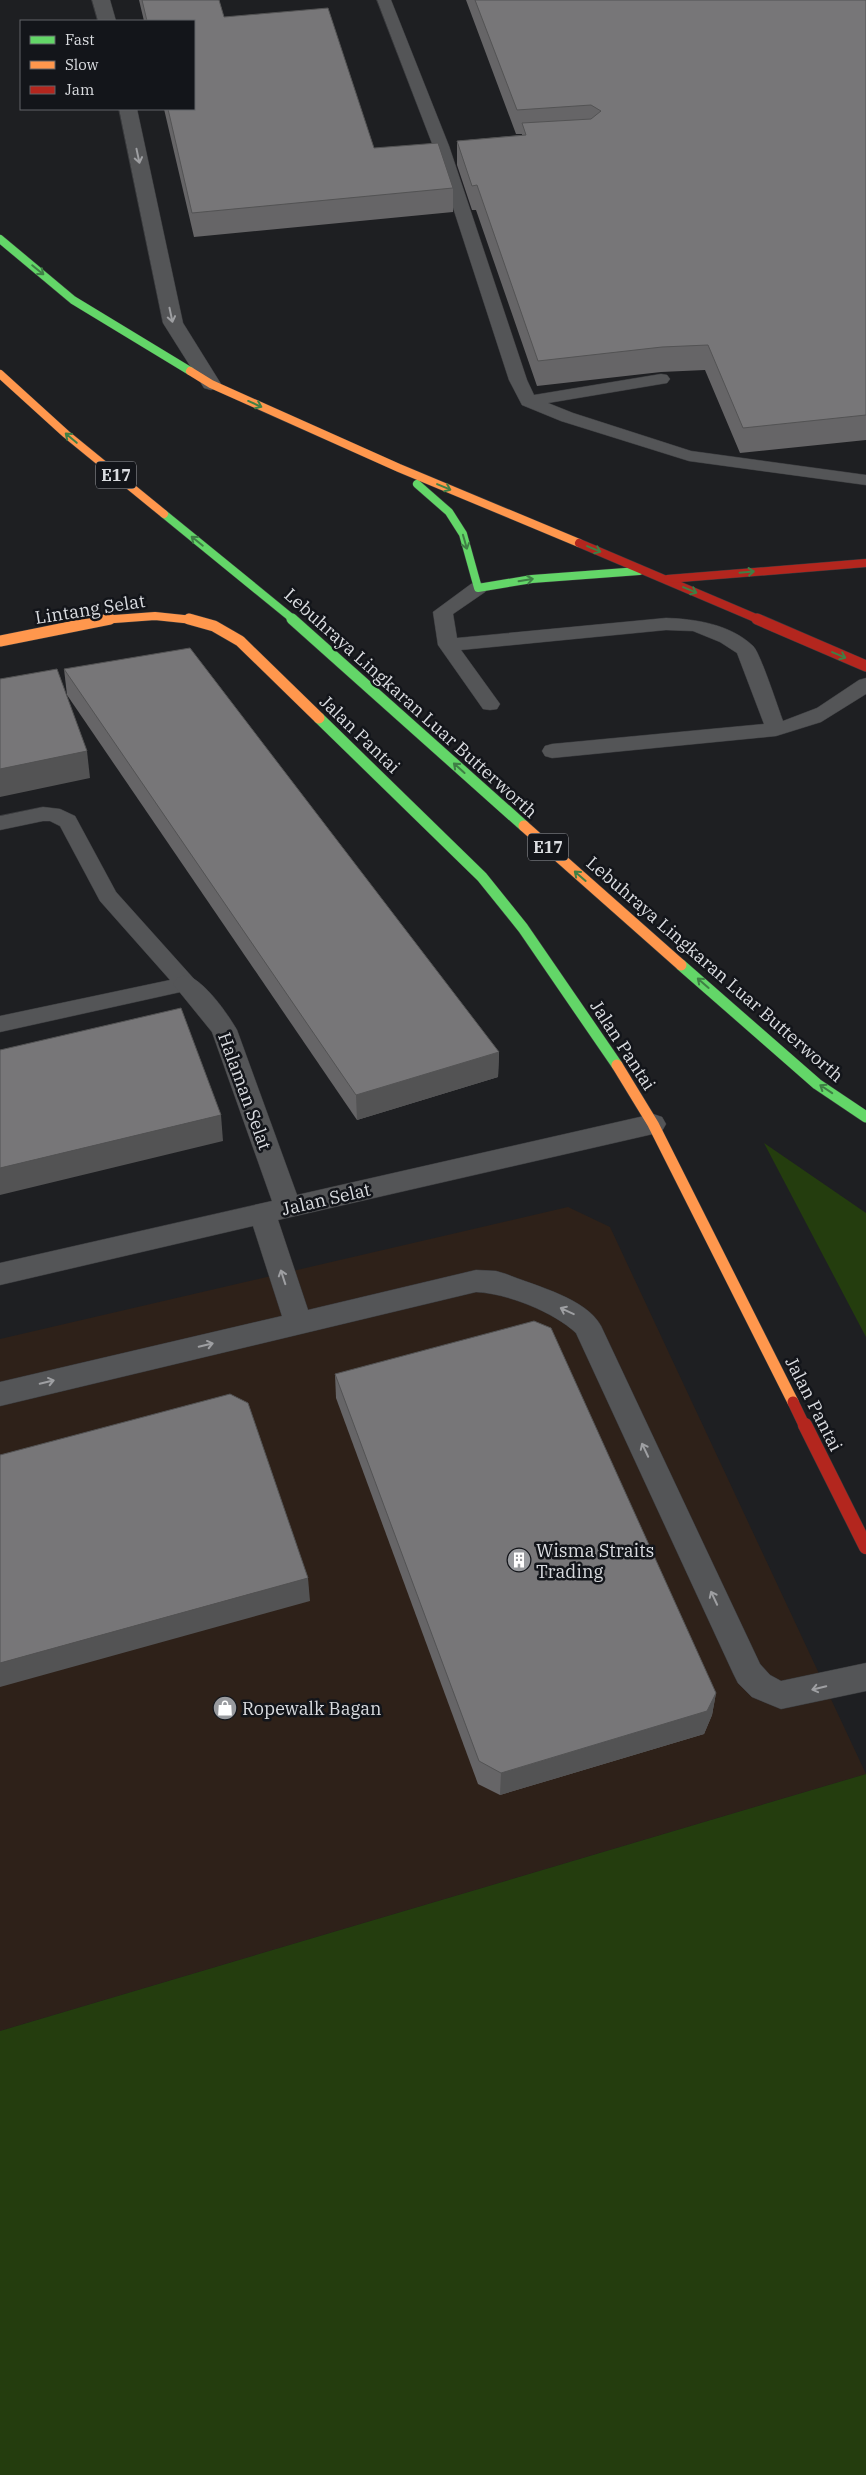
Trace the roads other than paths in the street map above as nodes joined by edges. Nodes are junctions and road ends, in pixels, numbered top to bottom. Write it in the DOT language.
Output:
graph roads {
  1 [pos="101,0"];
  2 [pos="384,0"];
  3 [pos="107,20"];
  4 [pos="128,110"];
  5 [pos="461,145"];
  6 [pos="441,146"];
  7 [pos="0,239"];
  8 [pos="0,374"];
  9 [pos="661,379"];
  10 [pos="211,384"];
  11 [pos="528,401"];
  12 [pos="399,468"];
  13 [pos="866,480"];
  14 [pos="866,563"];
  15 [pos="646,571"];
  16 [pos="664,579"];
  17 [pos="478,588"];
  18 [pos="0,641"];
  19 [pos="240,641"];
  20 [pos="448,645"];
  21 [pos="866,666"];
  22 [pos="866,684"];
  23 [pos="490,704"];
  24 [pos="776,729"];
  25 [pos="552,751"];
  26 [pos="0,823"];
  27 [pos="186,984"];
  28 [pos="0,1024"];
  29 [pos="866,1117"];
  30 [pos="653,1124"];
  31 [pos="275,1210"];
  32 [pos="0,1274"];
  33 [pos="298,1323"];
  34 [pos="0,1394"];
  35 [pos="866,1547"];
  36 [pos="866,1677"];
  1 -- 3 [label="street"];
  2 -- 6 [label="lane"];
  4 -- 10 [label="street, one-way"];
  5 -- 6 [label="lane"];
  6 -- 11 [label="lane"];
  7 -- 10 [label="main road, one-way"];
  29 -- 8 [label="main road, Lebuhraya Lingkaran Luar Butterworth / E17, one-way"];
  9 -- 11 [label="lane"];
  10 -- 12 [label="main road, one-way"];
  11 -- 13 [label="lane"];
  12 -- 15 [label="main road, one-way"];
  12 -- 17 [label="main road, one-way"];
  16 -- 14 [label="main road, one-way"];
  15 -- 16 [label="main road"];
  17 -- 15 [label="main road, one-way"];
  16 -- 21 [label="main road, one-way"];
  17 -- 20 [label="lane"];
  18 -- 19 [label="main road, Lintang Selat"];
  19 -- 30 [label="main road, Jalan Pantai"];
  20 -- 23 [label="lane"];
  20 -- 24 [label="lane"];
  22 -- 24 [label="lane"];
  24 -- 25 [label="lane"];
  26 -- 27 [label="lane"];
  27 -- 28 [label="lane"];
  27 -- 31 [label="street, Halaman Selat"];
  30 -- 31 [label="street, Jalan Selat"];
  30 -- 35 [label="main road, Jalan Pantai"];
  31 -- 32 [label="street, Jalan Selat"];
  33 -- 31 [label="street, Halaman Selat, one-way"];
  34 -- 33 [label="street, one-way"];
  36 -- 33 [label="street, one-way"];
}
